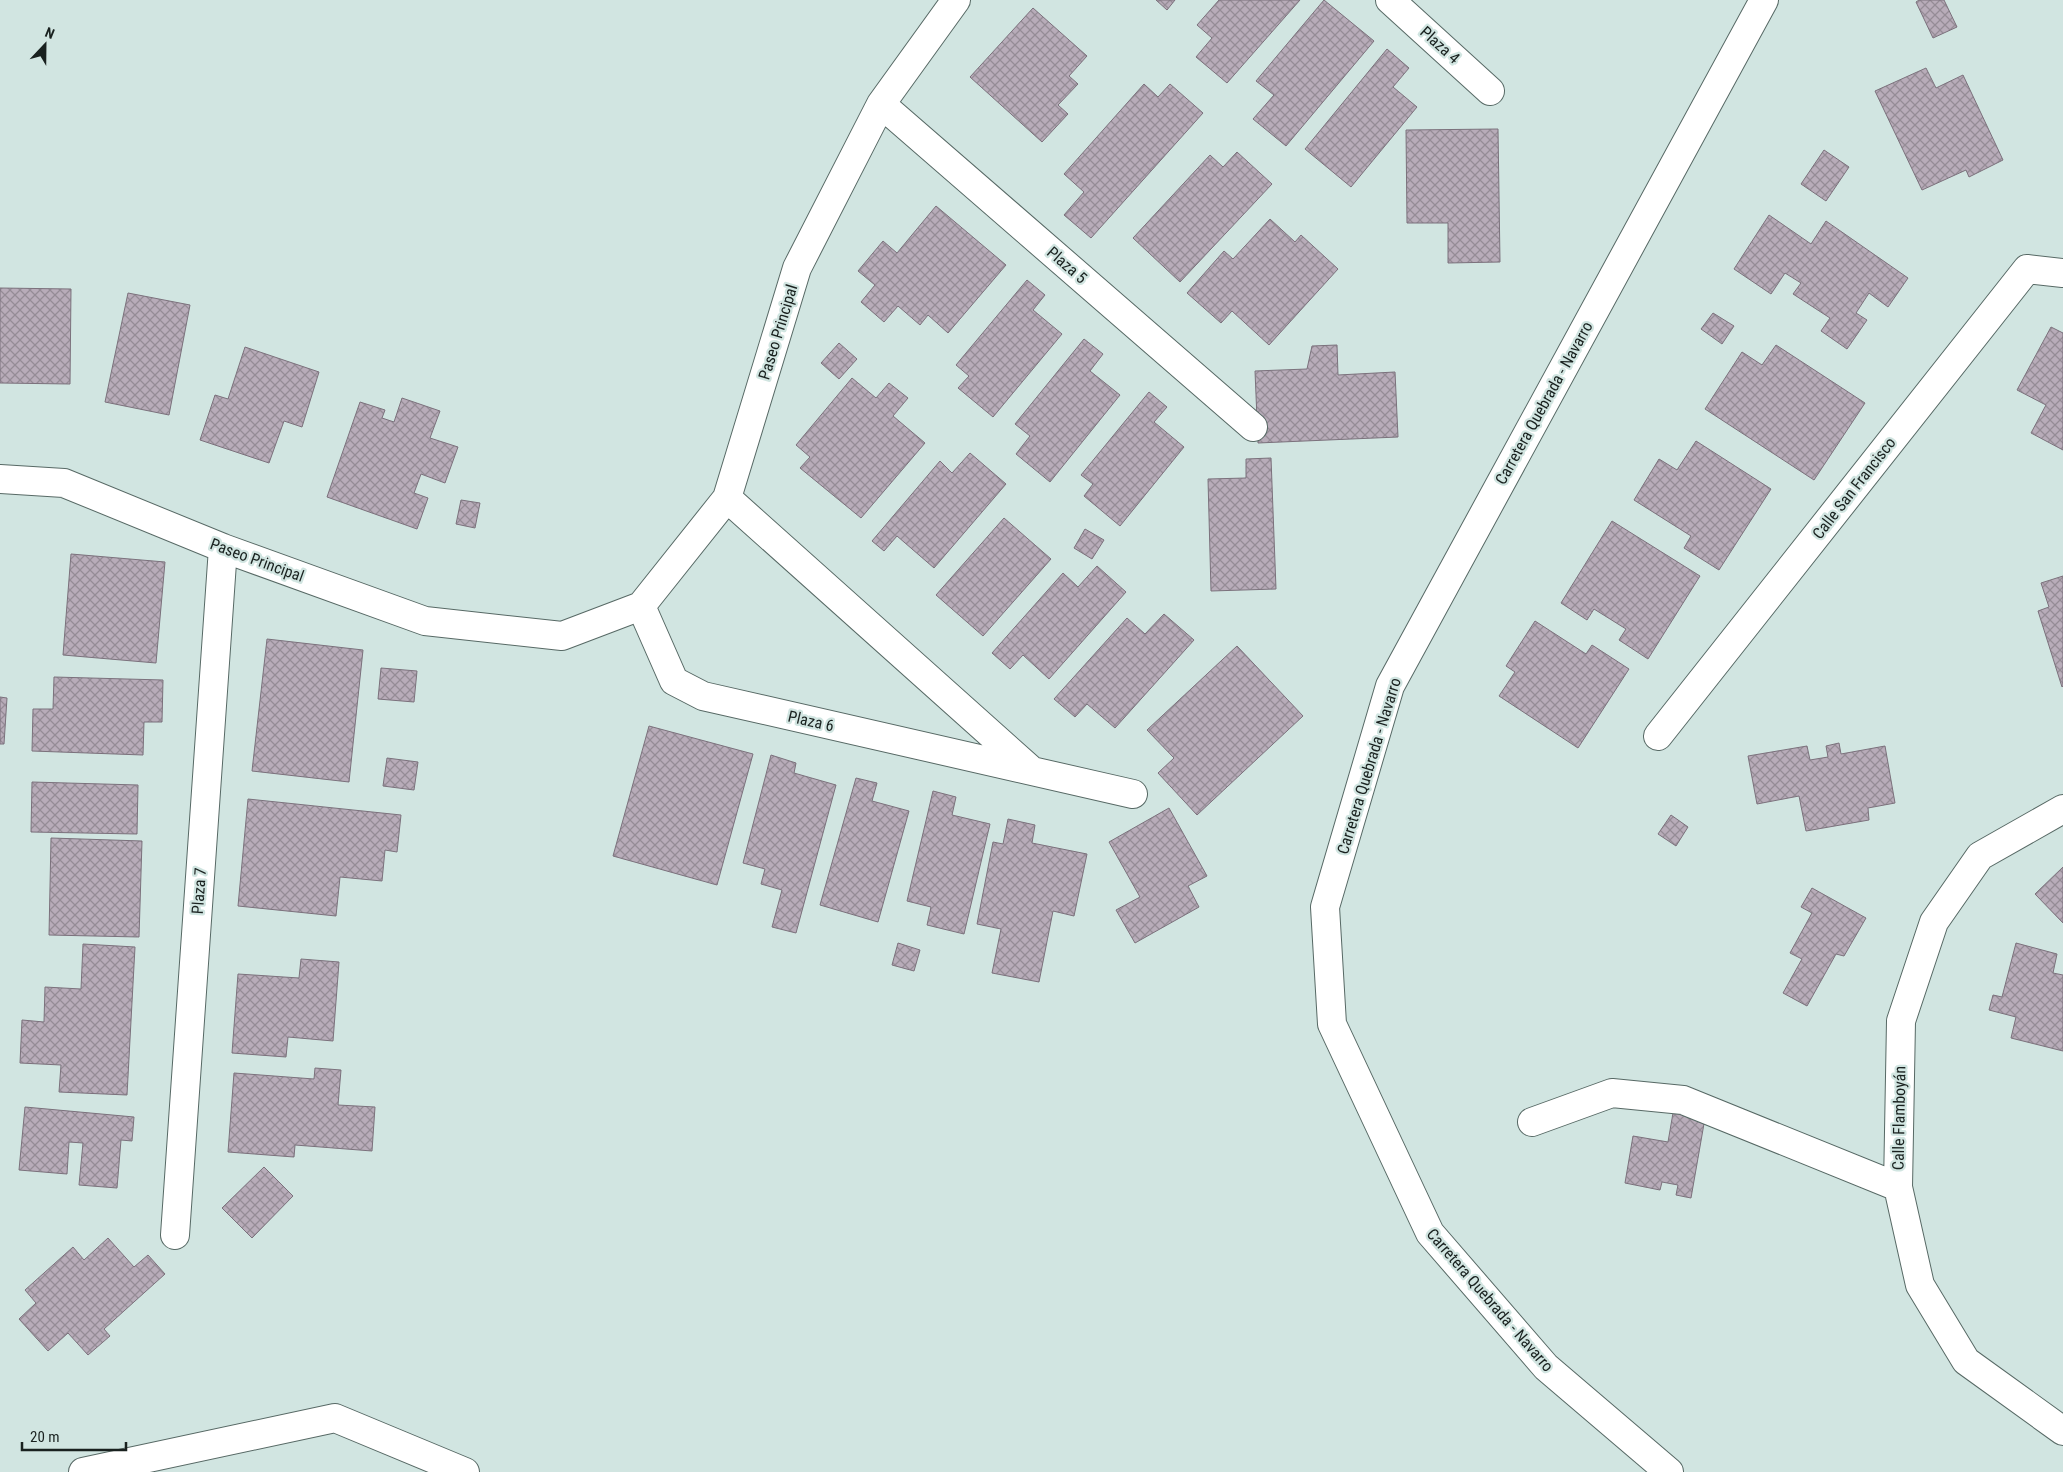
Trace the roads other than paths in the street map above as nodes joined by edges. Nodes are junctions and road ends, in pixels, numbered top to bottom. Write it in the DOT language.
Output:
graph roads {
  1 [pos="956,0"];
  2 [pos="1390,0"];
  3 [pos="1764,0"];
  4 [pos="1490,91"];
  5 [pos="881,104"];
  6 [pos="2063,273"];
  7 [pos="1254,427"];
  8 [pos="0,479"];
  9 [pos="727,498"];
  10 [pos="224,548"];
  11 [pos="641,606"];
  12 [pos="1658,736"];
  13 [pos="1032,771"];
  14 [pos="1134,794"];
  15 [pos="2063,810"];
  16 [pos="1532,1122"];
  17 [pos="1898,1187"];
  18 [pos="175,1235"];
  19 [pos="2063,1431"];
  20 [pos="83,1472"];
  21 [pos="465,1472"];
  22 [pos="1669,1472"];
  1 -- 5 [label="street, Paseo Principal"];
  2 -- 4 [label="street, Plaza 4"];
  3 -- 22 [label="street, Carretera Quebrada - Navarro"];
  5 -- 7 [label="street, Plaza 5"];
  5 -- 9 [label="street, Paseo Principal"];
  6 -- 12 [label="street, Calle San Francisco"];
  8 -- 10 [label="street, Paseo Principal"];
  9 -- 11 [label="street, Paseo Principal"];
  9 -- 13 [label="street, Plaza 6"];
  10 -- 11 [label="street, Paseo Principal"];
  10 -- 18 [label="street, Plaza 7"];
  11 -- 13 [label="street, Plaza 6"];
  13 -- 14 [label="street, Plaza 6"];
  15 -- 17 [label="street, Calle Flamboyán"];
  16 -- 17 [label="street"];
  17 -- 19 [label="street, Calle Flamboyán"];
  20 -- 21 [label="street"];
}
